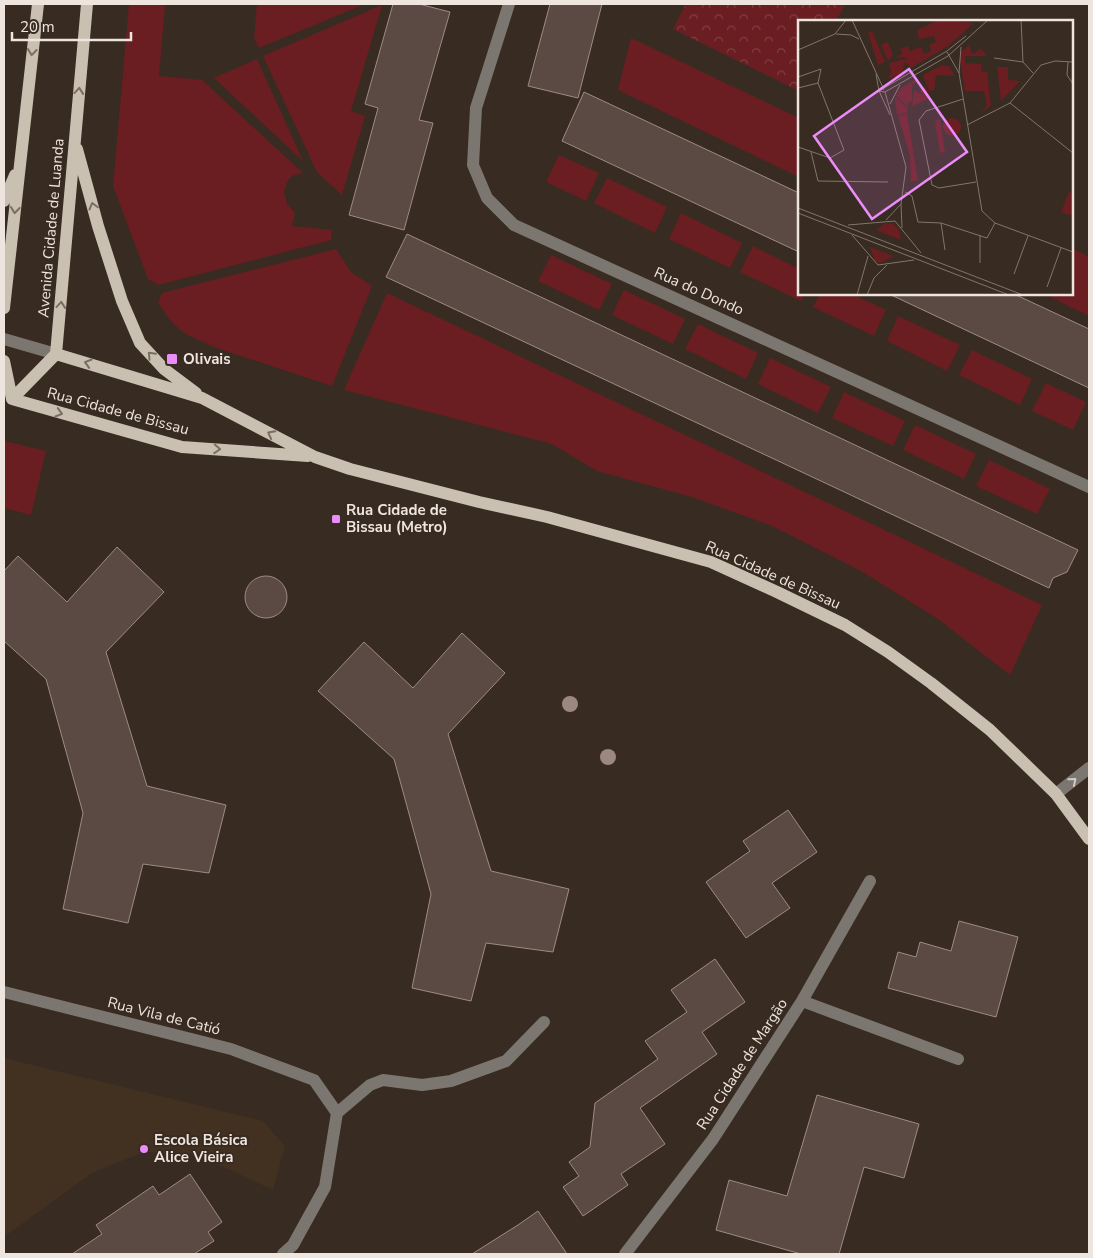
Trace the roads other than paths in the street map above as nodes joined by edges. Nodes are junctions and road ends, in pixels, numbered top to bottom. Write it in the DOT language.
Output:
graph roads {
  1 [pos="38,4"];
  2 [pos="87,4"];
  3 [pos="509,4"];
  4 [pos="75,140"];
  5 [pos="21,161"];
  6 [pos="4,202"];
  7 [pos="4,308"];
  8 [pos="4,339"];
  9 [pos="56,354"];
  10 [pos="4,361"];
  11 [pos="8,398"];
  12 [pos="202,398"];
  13 [pos="315,457"];
  14 [pos="1089,487"];
  15 [pos="1089,768"];
  16 [pos="1056,794"];
  17 [pos="1089,839"];
  18 [pos="870,881"];
  19 [pos="4,992"];
  20 [pos="802,1001"];
  21 [pos="544,1022"];
  22 [pos="958,1059"];
  23 [pos="336,1113"];
  24 [pos="283,1254"];
  25 [pos="625,1254"];
  1 -- 5 [label="main road, one-way"];
  4 -- 2 [label="main road, Avenida Cidade de Luanda, one-way"];
  3 -- 14 [label="street, Rua do Dondo"];
  9 -- 4 [label="main road, Avenida Cidade de Luanda, one-way"];
  12 -- 4 [label="main road, one-way"];
  5 -- 6 [label="main road"];
  5 -- 7 [label="main road, one-way"];
  8 -- 9 [label="street, Rua Cidade de Bissau"];
  9 -- 11 [label="main road"];
  12 -- 9 [label="main road, Rua Cidade de Bissau, one-way"];
  10 -- 11 [label="main road"];
  11 -- 13 [label="main road, Rua Cidade de Bissau, one-way"];
  13 -- 12 [label="main road, Rua Cidade de Bissau, one-way"];
  13 -- 16 [label="main road, Rua Cidade de Bissau"];
  16 -- 15 [label="street, one-way"];
  16 -- 17 [label="main road, Rua Cidade de Bissau"];
  18 -- 20 [label="street, Rua Cidade de Margão"];
  19 -- 23 [label="street, Rua Vila de Catió"];
  20 -- 22 [label="street"];
  20 -- 25 [label="street, Rua Cidade de Margão"];
  21 -- 23 [label="street"];
  23 -- 24 [label="street"];
}
